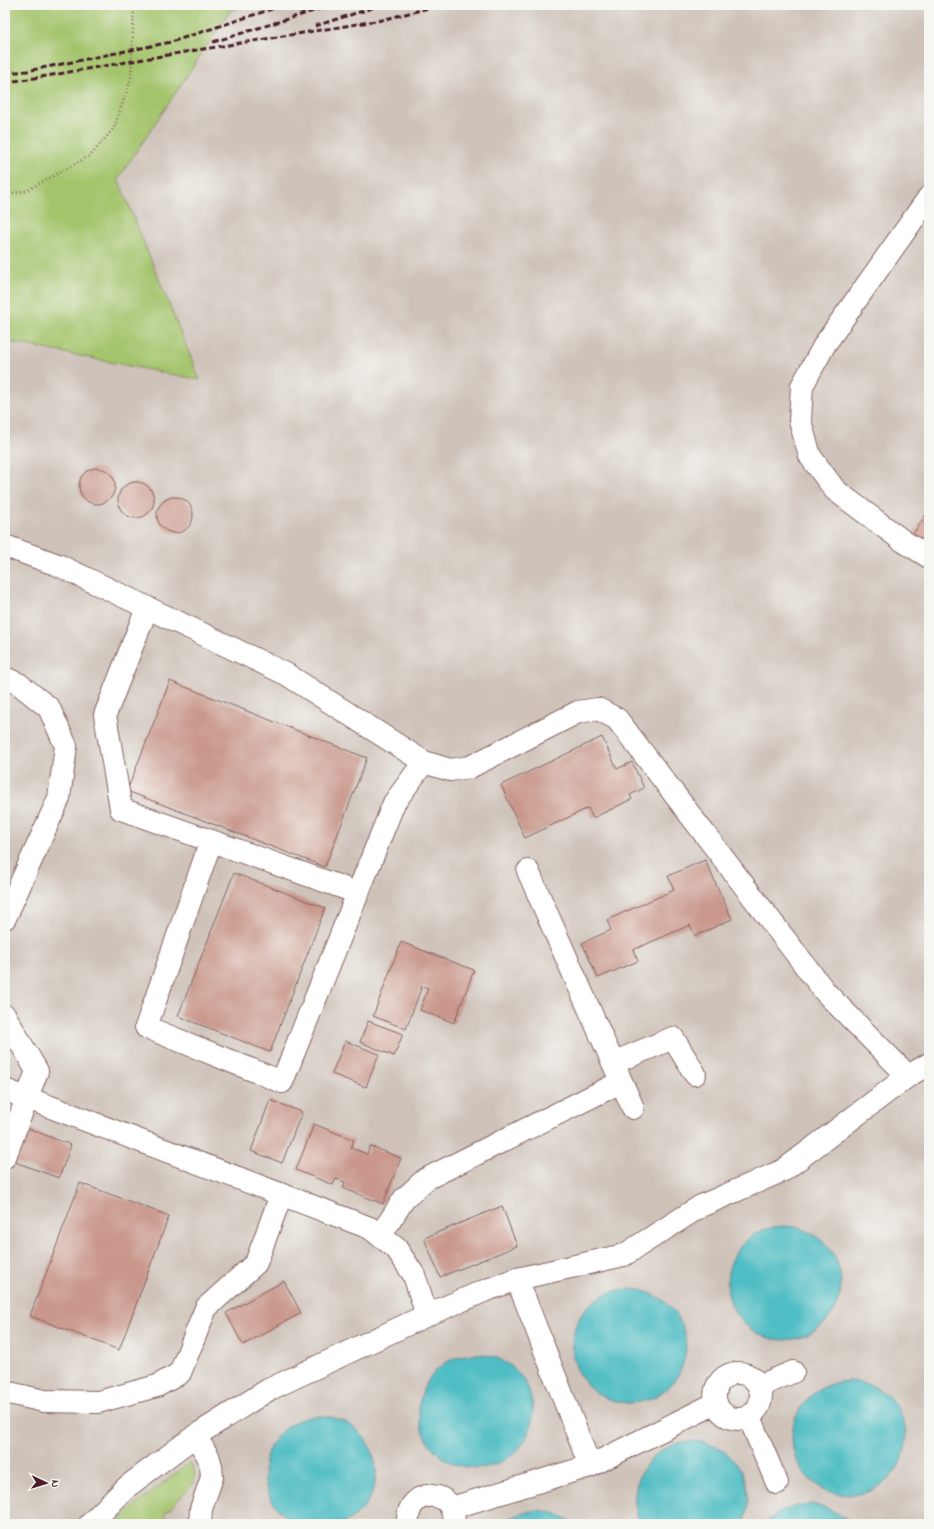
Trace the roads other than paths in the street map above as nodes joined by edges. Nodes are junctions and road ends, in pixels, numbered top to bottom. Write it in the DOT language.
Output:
graph roads {
  1 [pos="929,197"];
  2 [pos="5,546"];
  3 [pos="929,557"];
  4 [pos="147,608"];
  5 [pos="5,678"];
  6 [pos="424,762"];
  7 [pos="212,841"];
  8 [pos="528,871"];
  9 [pos="358,893"];
  10 [pos="5,916"];
  11 [pos="5,1016"];
  12 [pos="929,1064"];
  13 [pos="617,1072"];
  14 [pos="695,1074"];
  15 [pos="908,1076"];
  16 [pos="5,1090"];
  17 [pos="27,1098"];
  18 [pos="633,1108"];
  19 [pos="5,1157"];
  20 [pos="281,1195"];
  21 [pos="380,1236"];
  22 [pos="517,1280"];
  23 [pos="427,1315"];
  24 [pos="793,1372"];
  25 [pos="759,1386"];
  26 [pos="5,1392"];
  27 [pos="716,1403"];
  28 [pos="749,1417"];
  29 [pos="195,1436"];
  30 [pos="590,1466"];
  31 [pos="776,1482"];
  32 [pos="452,1516"];
  33 [pos="90,1524"];
  34 [pos="200,1524"];
  35 [pos="408,1524"];
  1 -- 3 [label="street"];
  2 -- 4 [label="street"];
  4 -- 6 [label="street"];
  4 -- 7 [label="street"];
  5 -- 10 [label="street"];
  6 -- 9 [label="street"];
  6 -- 15 [label="street"];
  7 -- 9 [label="street"];
  7 -- 9 [label="street"];
  8 -- 13 [label="street"];
  11 -- 17 [label="street"];
  12 -- 15 [label="street"];
  13 -- 14 [label="street"];
  13 -- 18 [label="street"];
  13 -- 21 [label="street"];
  15 -- 22 [label="street"];
  16 -- 17 [label="street"];
  17 -- 19 [label="street"];
  17 -- 20 [label="street"];
  20 -- 21 [label="street"];
  20 -- 26 [label="street"];
  21 -- 23 [label="street"];
  22 -- 23 [label="street"];
  22 -- 30 [label="street"];
  23 -- 29 [label="street"];
  24 -- 25 [label="street"];
  25 -- 27 [label="street"];
  25 -- 28 [label="street"];
  27 -- 28 [label="street"];
  27 -- 30 [label="street"];
  28 -- 31 [label="street"];
  29 -- 33 [label="street"];
  29 -- 34 [label="street"];
  30 -- 32 [label="street"];
  32 -- 35 [label="street"];
}
